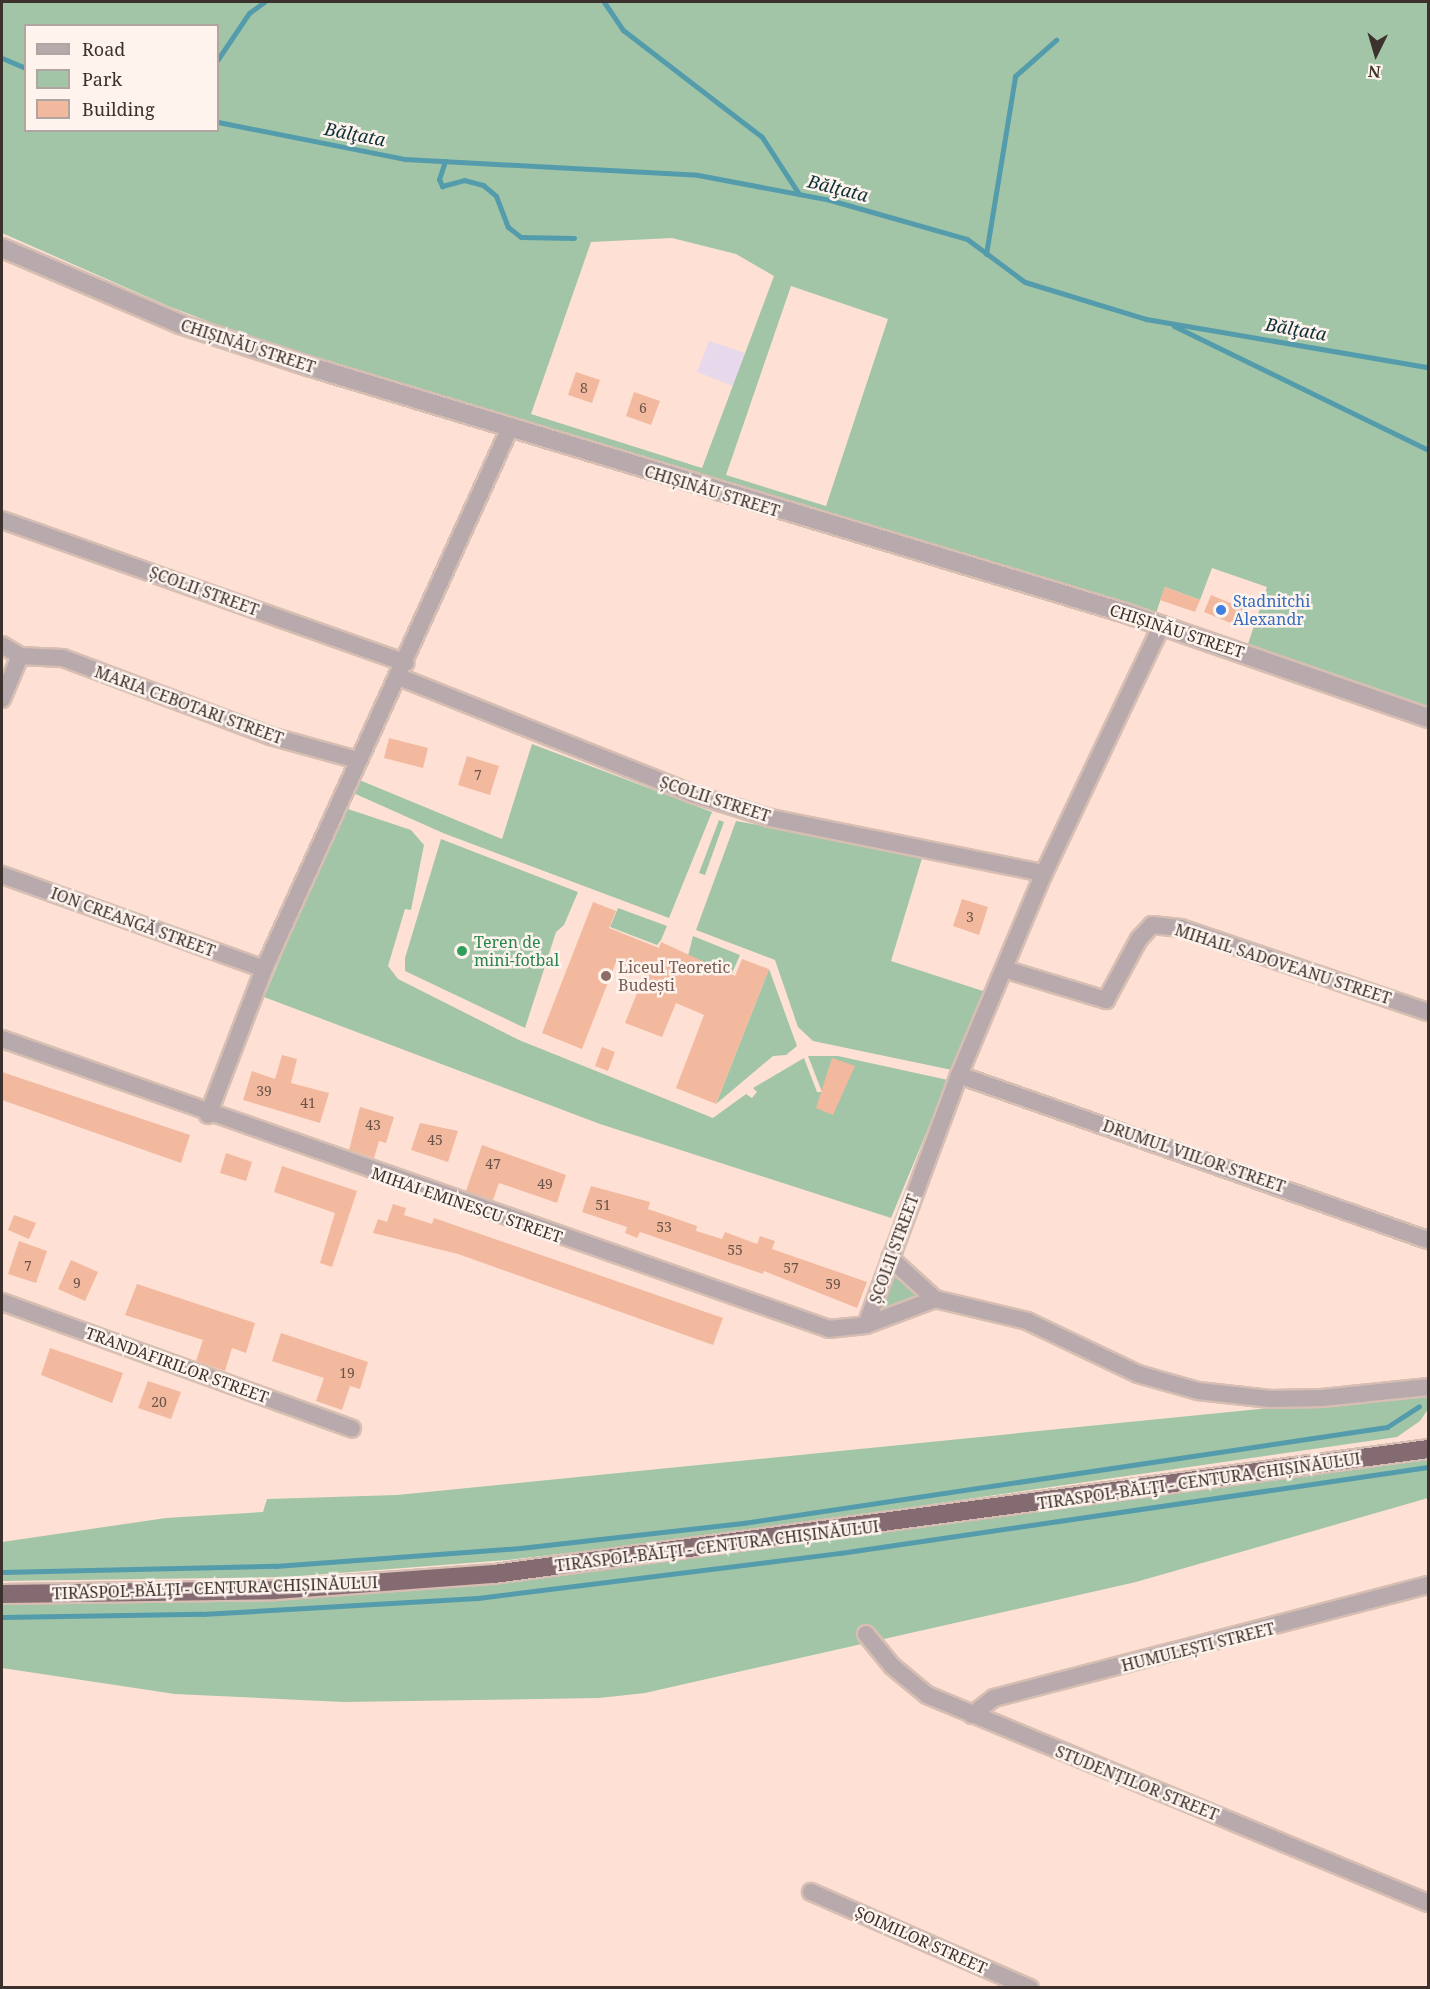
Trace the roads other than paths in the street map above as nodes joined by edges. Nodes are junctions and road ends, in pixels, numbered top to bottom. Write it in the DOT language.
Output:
graph roads {
  1 [pos="2,248"];
  2 [pos="509,430"];
  3 [pos="2,520"];
  4 [pos="1162,625"];
  5 [pos="2,645"];
  6 [pos="20,656"];
  7 [pos="402,670"];
  8 [pos="2,699"];
  9 [pos="1428,718"];
  10 [pos="357,760"];
  11 [pos="1044,873"];
  12 [pos="2,875"];
  13 [pos="264,969"];
  14 [pos="1004,969"];
  15 [pos="1428,1012"];
  16 [pos="2,1039"];
  17 [pos="959,1075"];
  18 [pos="208,1115"];
  19 [pos="1428,1240"];
  20 [pos="890,1258"];
  21 [pos="935,1299"];
  22 [pos="2,1302"];
  23 [pos="866,1325"];
  24 [pos="1428,1387"];
  25 [pos="352,1429"];
  26 [pos="1428,1449"];
  27 [pos="1428,1585"];
  28 [pos="2,1594"];
  29 [pos="866,1634"];
  30 [pos="972,1715"];
  31 [pos="811,1892"];
  32 [pos="1428,1903"];
  33 [pos="1030,1988"];
  1 -- 2 [label="street, CHIȘINĂU STREET"];
  2 -- 4 [label="street, CHIȘINĂU STREET"];
  2 -- 7 [label="street"];
  3 -- 7 [label="street, ȘCOLII STREET"];
  4 -- 9 [label="street, CHIȘINĂU STREET"];
  4 -- 11 [label="street, ȘCOLII STREET"];
  5 -- 6 [label="street, MARIA CEBOTARI STREET"];
  6 -- 8 [label="street"];
  6 -- 10 [label="street, MARIA CEBOTARI STREET"];
  7 -- 10 [label="street"];
  7 -- 11 [label="street, ȘCOLII STREET"];
  10 -- 13 [label="street"];
  11 -- 14 [label="street, ȘCOLII STREET"];
  12 -- 13 [label="street, ION CREANGĂ STREET"];
  13 -- 18 [label="street"];
  14 -- 15 [label="street, MIHAIL SADOVEANU STREET"];
  14 -- 17 [label="street, ȘCOLII STREET"];
  16 -- 18 [label="street, MIHAI EMINESCU STREET"];
  17 -- 19 [label="street, DRUMUL VIILOR STREET"];
  17 -- 20 [label="street, ȘCOLII STREET"];
  18 -- 23 [label="street, MIHAI EMINESCU STREET"];
  20 -- 21 [label="street"];
  20 -- 23 [label="street, ȘCOLII STREET"];
  21 -- 23 [label="street, MIHAI EMINESCU STREET"];
  21 -- 24 [label="street"];
  22 -- 25 [label="street, TRANDAFIRILOR STREET"];
  26 -- 28 [label="highway, TIRASPOL-BĂLŢI - CENTURA CHIȘINĂULUI"];
  27 -- 30 [label="street, HUMULEȘTI STREET"];
  29 -- 30 [label="street, STUDENȚILOR STREET"];
  30 -- 32 [label="street, STUDENȚILOR STREET"];
  31 -- 33 [label="street, ȘOIMILOR STREET"];
}
